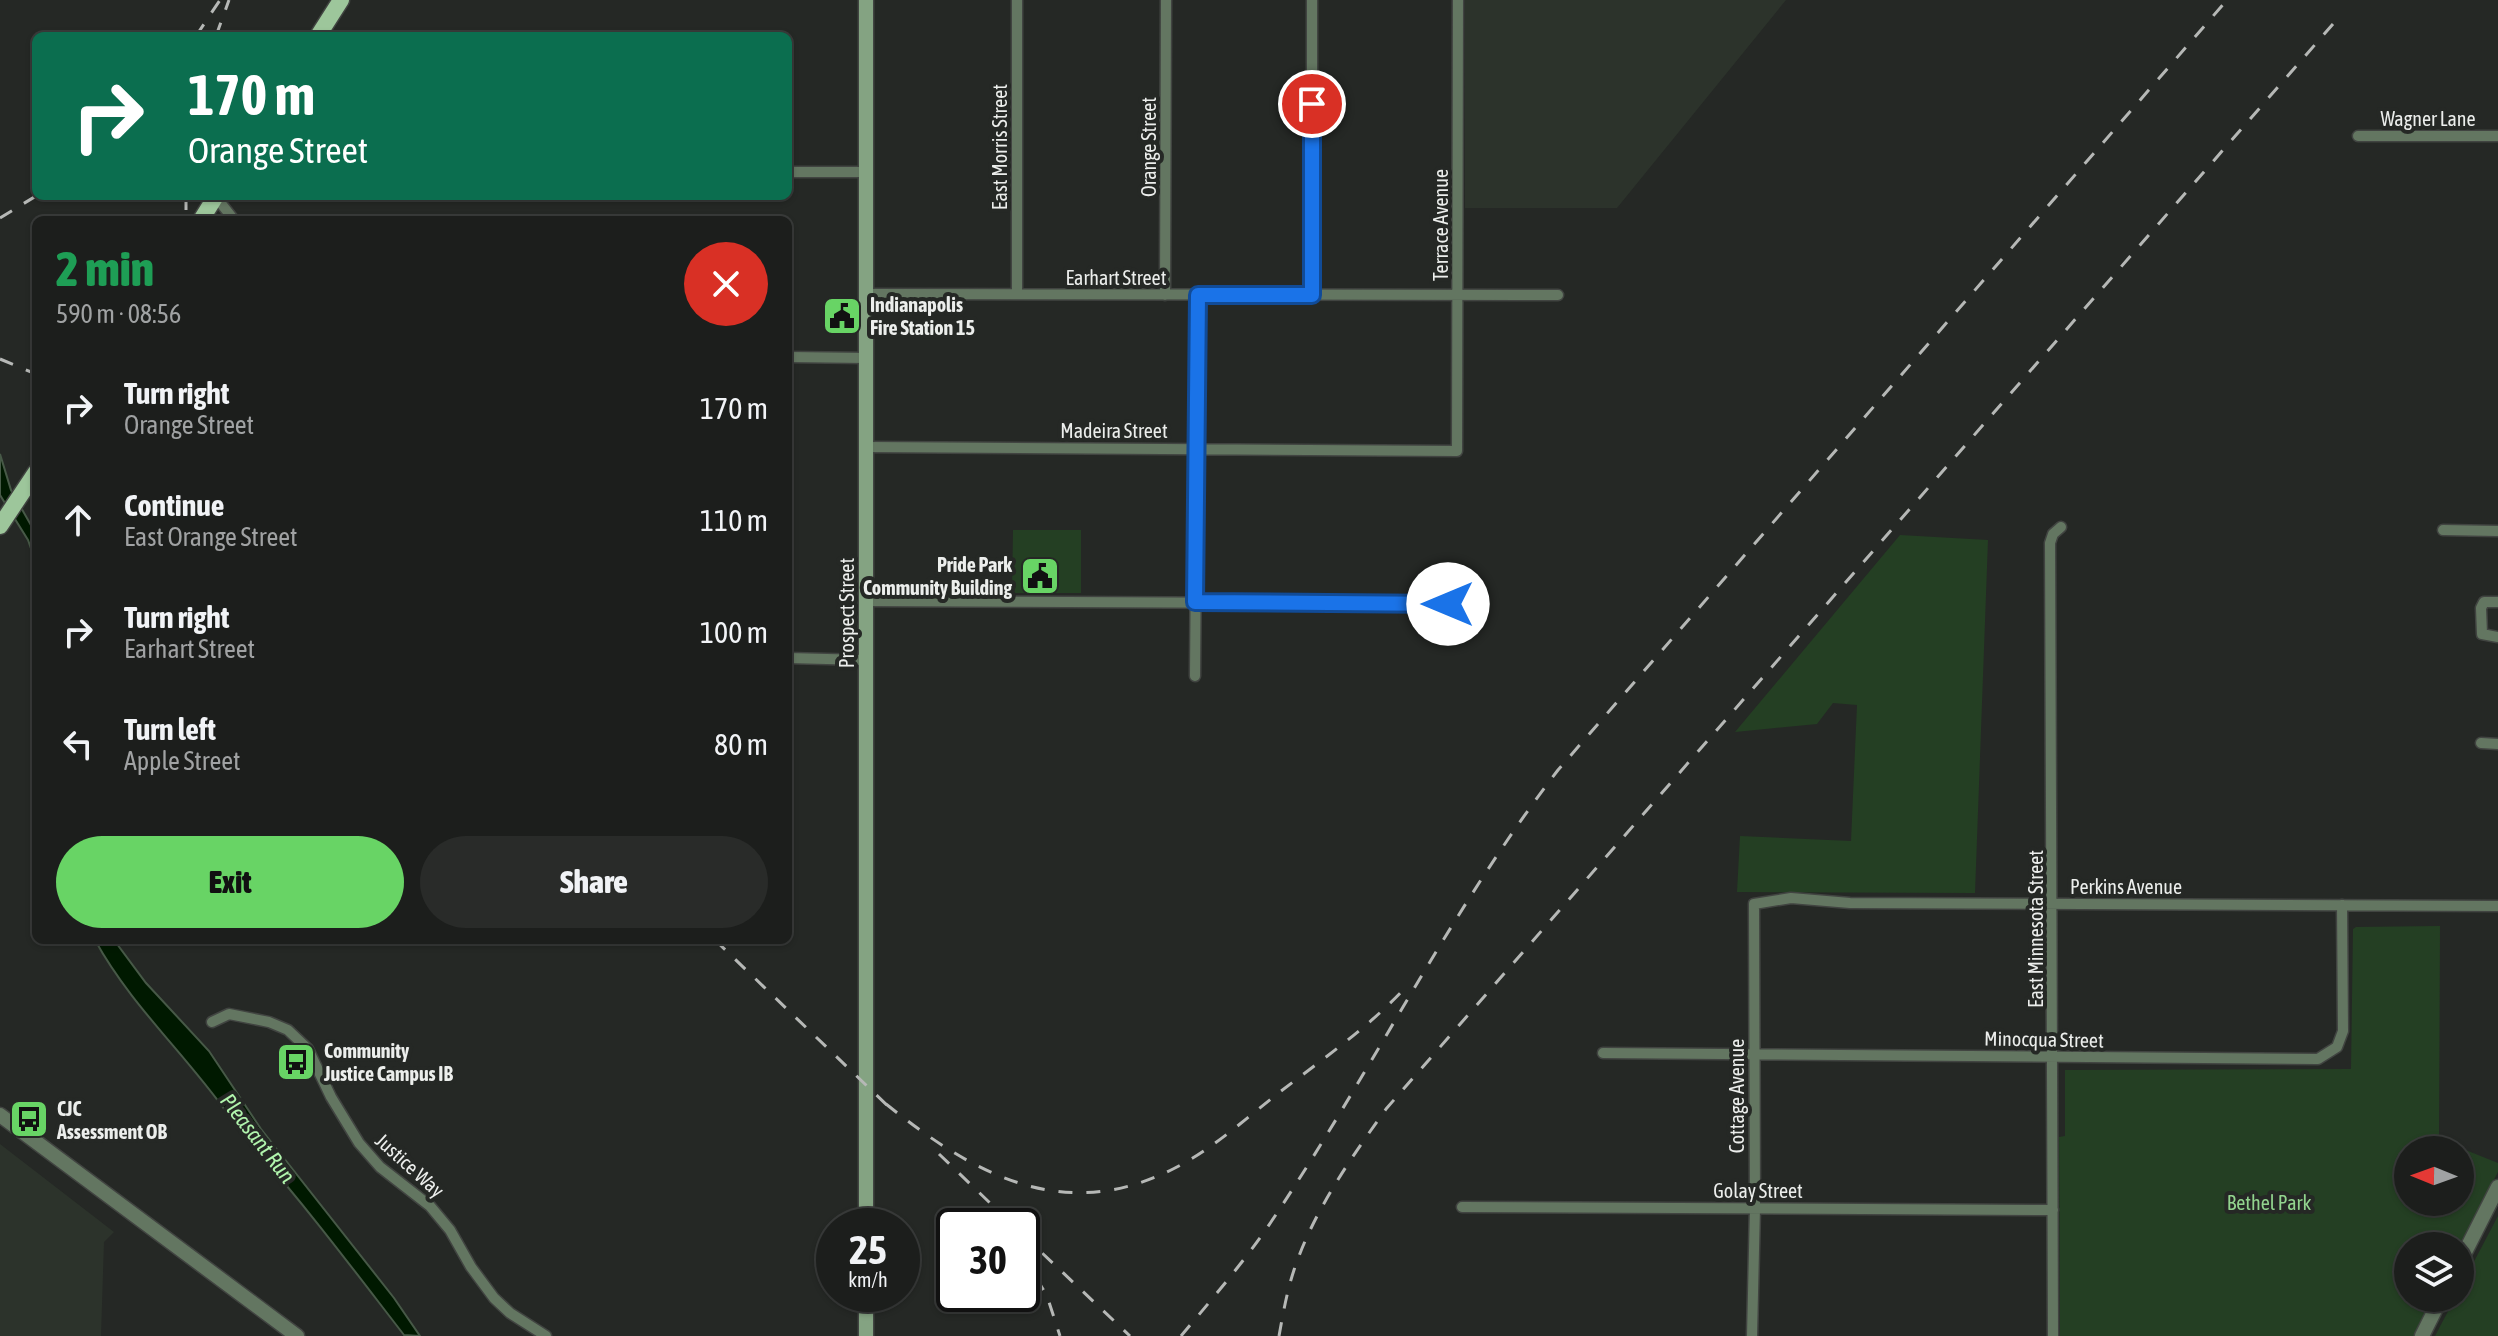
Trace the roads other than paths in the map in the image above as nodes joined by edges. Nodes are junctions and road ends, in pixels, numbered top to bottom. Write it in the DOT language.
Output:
graph roads {
  1 [pos="341,0"];
  2 [pos="866,0"];
  3 [pos="1017,0"];
  4 [pos="1166,0"];
  5 [pos="1312,0"];
  6 [pos="1458,0"];
  7 [pos="321,32"];
  8 [pos="2358,136"];
  9 [pos="2498,136"];
  10 [pos="792,172"];
  11 [pos="867,172"];
  12 [pos="866,294"];
  13 [pos="1017,294"];
  14 [pos="1165,295"];
  15 [pos="1198,295"];
  16 [pos="1312,295"];
  17 [pos="1458,295"];
  18 [pos="1558,295"];
  19 [pos="792,357"];
  20 [pos="866,358"];
  21 [pos="867,447"];
  22 [pos="1198,449"];
  23 [pos="1457,451"];
  24 [pos="32,478"];
  25 [pos="0,526"];
  26 [pos="2061,527"];
  27 [pos="2443,530"];
  28 [pos="2498,531"];
  29 [pos="866,601"];
  30 [pos="1195,602"];
  31 [pos="2498,602"];
  32 [pos="1448,604"];
  33 [pos="2498,637"];
  34 [pos="792,658"];
  35 [pos="866,660"];
  36 [pos="1195,676"];
  37 [pos="2481,743"];
  38 [pos="2498,744"];
  39 [pos="1754,904"];
  40 [pos="2053,904"];
  41 [pos="2342,905"];
  42 [pos="2498,906"];
  43 [pos="212,1022"];
  44 [pos="1603,1053"];
  45 [pos="1754,1054"];
  46 [pos="2053,1057"];
  47 [pos="0,1115"];
  48 [pos="2498,1187"];
  49 [pos="1462,1207"];
  50 [pos="1755,1207"];
  51 [pos="866,1208"];
  52 [pos="2053,1210"];
  53 [pos="2474,1234"];
  54 [pos="866,1312"];
  55 [pos="2434,1312"];
  56 [pos="297,1336"];
  57 [pos="546,1336"];
  58 [pos="866,1336"];
  59 [pos="1752,1336"];
  60 [pos="2053,1336"];
  61 [pos="2422,1336"];
  1 -- 7 [label="main road"];
  2 -- 11 [label="main road, Prospect Street"];
  3 -- 13 [label="street, East Morris Street"];
  4 -- 14 [label="street, Orange Street"];
  5 -- 16 [label="street"];
  6 -- 17 [label="street, Terrace Avenue"];
  8 -- 9 [label="street, Wagner Lane"];
  10 -- 11 [label="street"];
  11 -- 12 [label="main road, Prospect Street"];
  12 -- 13 [label="street, Earhart Street"];
  12 -- 20 [label="main road, Prospect Street"];
  13 -- 14 [label="street, Earhart Street"];
  14 -- 15 [label="street, Earhart Street"];
  15 -- 16 [label="street, Earhart Street"];
  15 -- 22 [label="street"];
  16 -- 17 [label="street, Earhart Street"];
  17 -- 18 [label="street, Earhart Street"];
  17 -- 23 [label="street, Terrace Avenue"];
  19 -- 20 [label="street"];
  20 -- 21 [label="main road, Prospect Street"];
  21 -- 22 [label="street, Madeira Street"];
  21 -- 29 [label="main road, Prospect Street"];
  22 -- 23 [label="street, Madeira Street"];
  22 -- 30 [label="street"];
  24 -- 25 [label="main road"];
  26 -- 40 [label="street, East Minnesota Street"];
  27 -- 28 [label="street"];
  29 -- 30 [label="street"];
  29 -- 35 [label="main road, Prospect Street"];
  30 -- 32 [label="street"];
  30 -- 36 [label="street"];
  31 -- 33 [label="street"];
  34 -- 35 [label="street"];
  35 -- 51 [label="main road, Prospect Street"];
  37 -- 38 [label="street"];
  39 -- 40 [label="street, Perkins Avenue"];
  39 -- 45 [label="street, Cottage Avenue"];
  40 -- 41 [label="street, Perkins Avenue"];
  40 -- 46 [label="street, East Minnesota Street"];
  41 -- 42 [label="street, Perkins Avenue"];
  41 -- 46 [label="street, Minocqua Street"];
  43 -- 57 [label="street, Justice Way"];
  44 -- 45 [label="street, Minocqua Street"];
  45 -- 46 [label="street, Minocqua Street"];
  45 -- 50 [label="street, Cottage Avenue"];
  46 -- 52 [label="street, East Minnesota Street"];
  47 -- 56 [label="street"];
  48 -- 53 [label="street"];
  49 -- 50 [label="street, Golay Street"];
  50 -- 52 [label="street, Golay Street"];
  50 -- 59 [label="street, Cottage Avenue"];
  52 -- 60 [label="street, East Minnesota Street"];
  54 -- 58 [label="main road"];
  55 -- 61 [label="street"];
}
